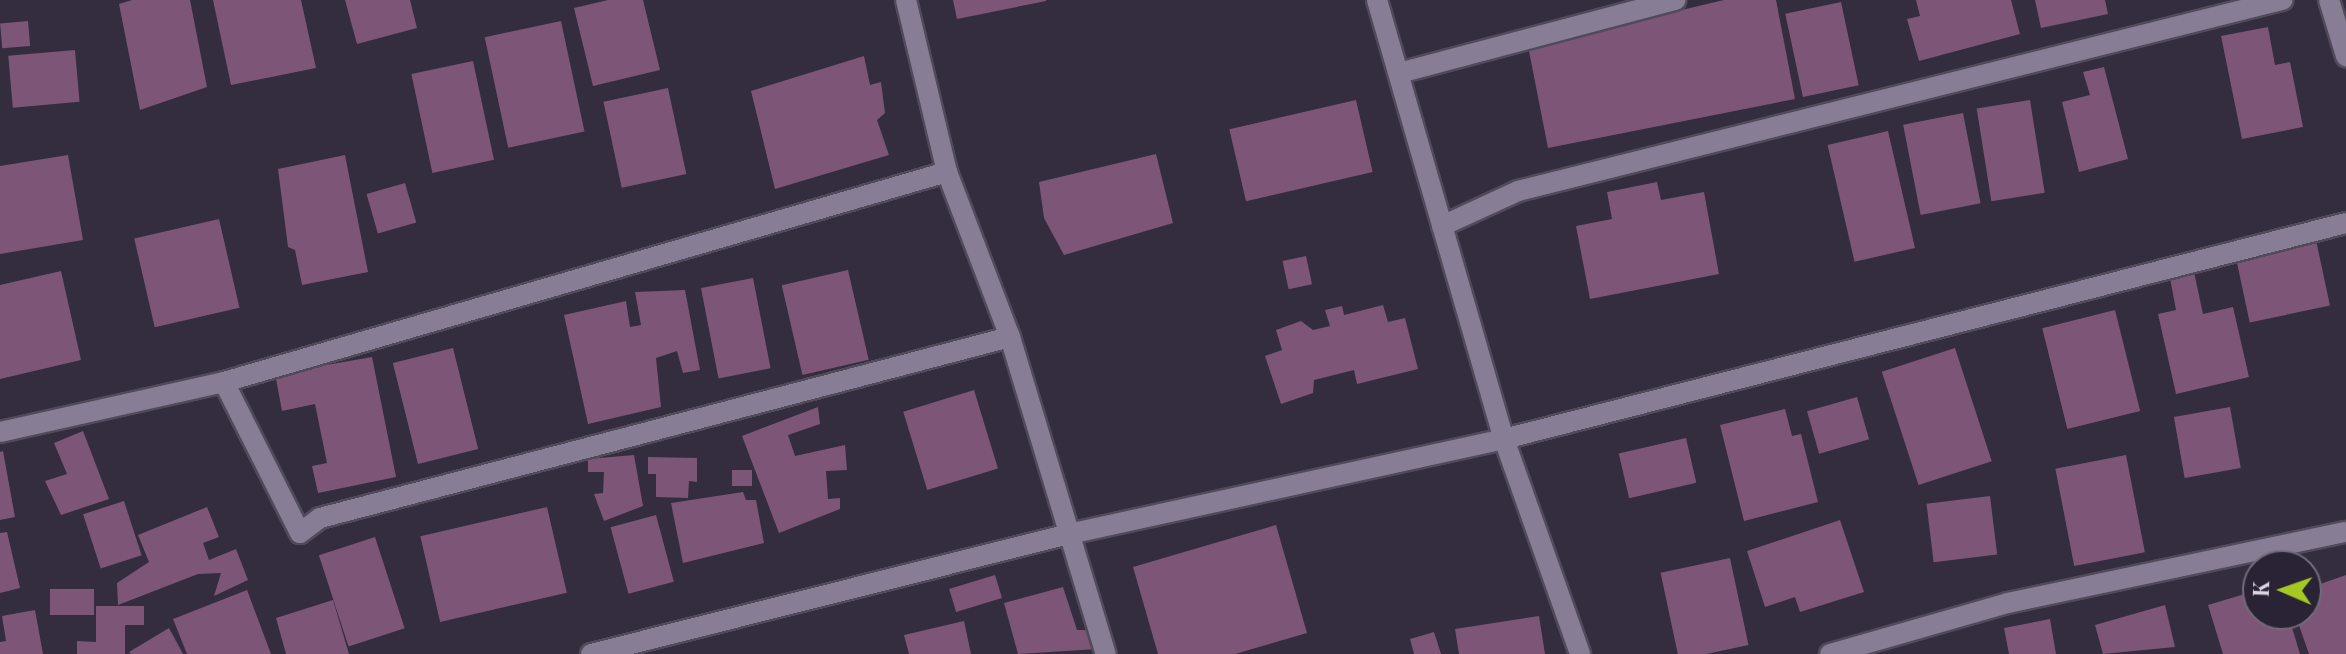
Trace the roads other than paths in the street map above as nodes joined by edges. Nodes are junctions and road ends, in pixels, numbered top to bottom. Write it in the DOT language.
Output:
graph roads {
  1 [pos="906,0"];
  2 [pos="1377,0"];
  3 [pos="1676,0"];
  4 [pos="2282,0"];
  5 [pos="2329,0"];
  6 [pos="2346,56"];
  7 [pos="1399,73"];
  8 [pos="947,172"];
  9 [pos="2346,223"];
  10 [pos="1442,226"];
  11 [pos="1010,337"];
  12 [pos="224,382"];
  13 [pos="0,432"];
  14 [pos="1504,439"];
  15 [pos="2346,532"];
  16 [pos="1069,534"];
  17 [pos="591,654"];
  18 [pos="1106,654"];
  19 [pos="1580,654"];
  20 [pos="1830,654"];
  1 -- 8 [label="street"];
  2 -- 7 [label="street"];
  3 -- 7 [label="street"];
  4 -- 10 [label="street"];
  5 -- 6 [label="street"];
  7 -- 10 [label="street"];
  8 -- 11 [label="street"];
  8 -- 12 [label="street"];
  9 -- 14 [label="street"];
  10 -- 14 [label="street"];
  11 -- 12 [label="street"];
  11 -- 16 [label="street"];
  12 -- 13 [label="street"];
  14 -- 16 [label="street"];
  14 -- 19 [label="street"];
  15 -- 20 [label="street"];
  16 -- 17 [label="street"];
  16 -- 18 [label="street"];
}
